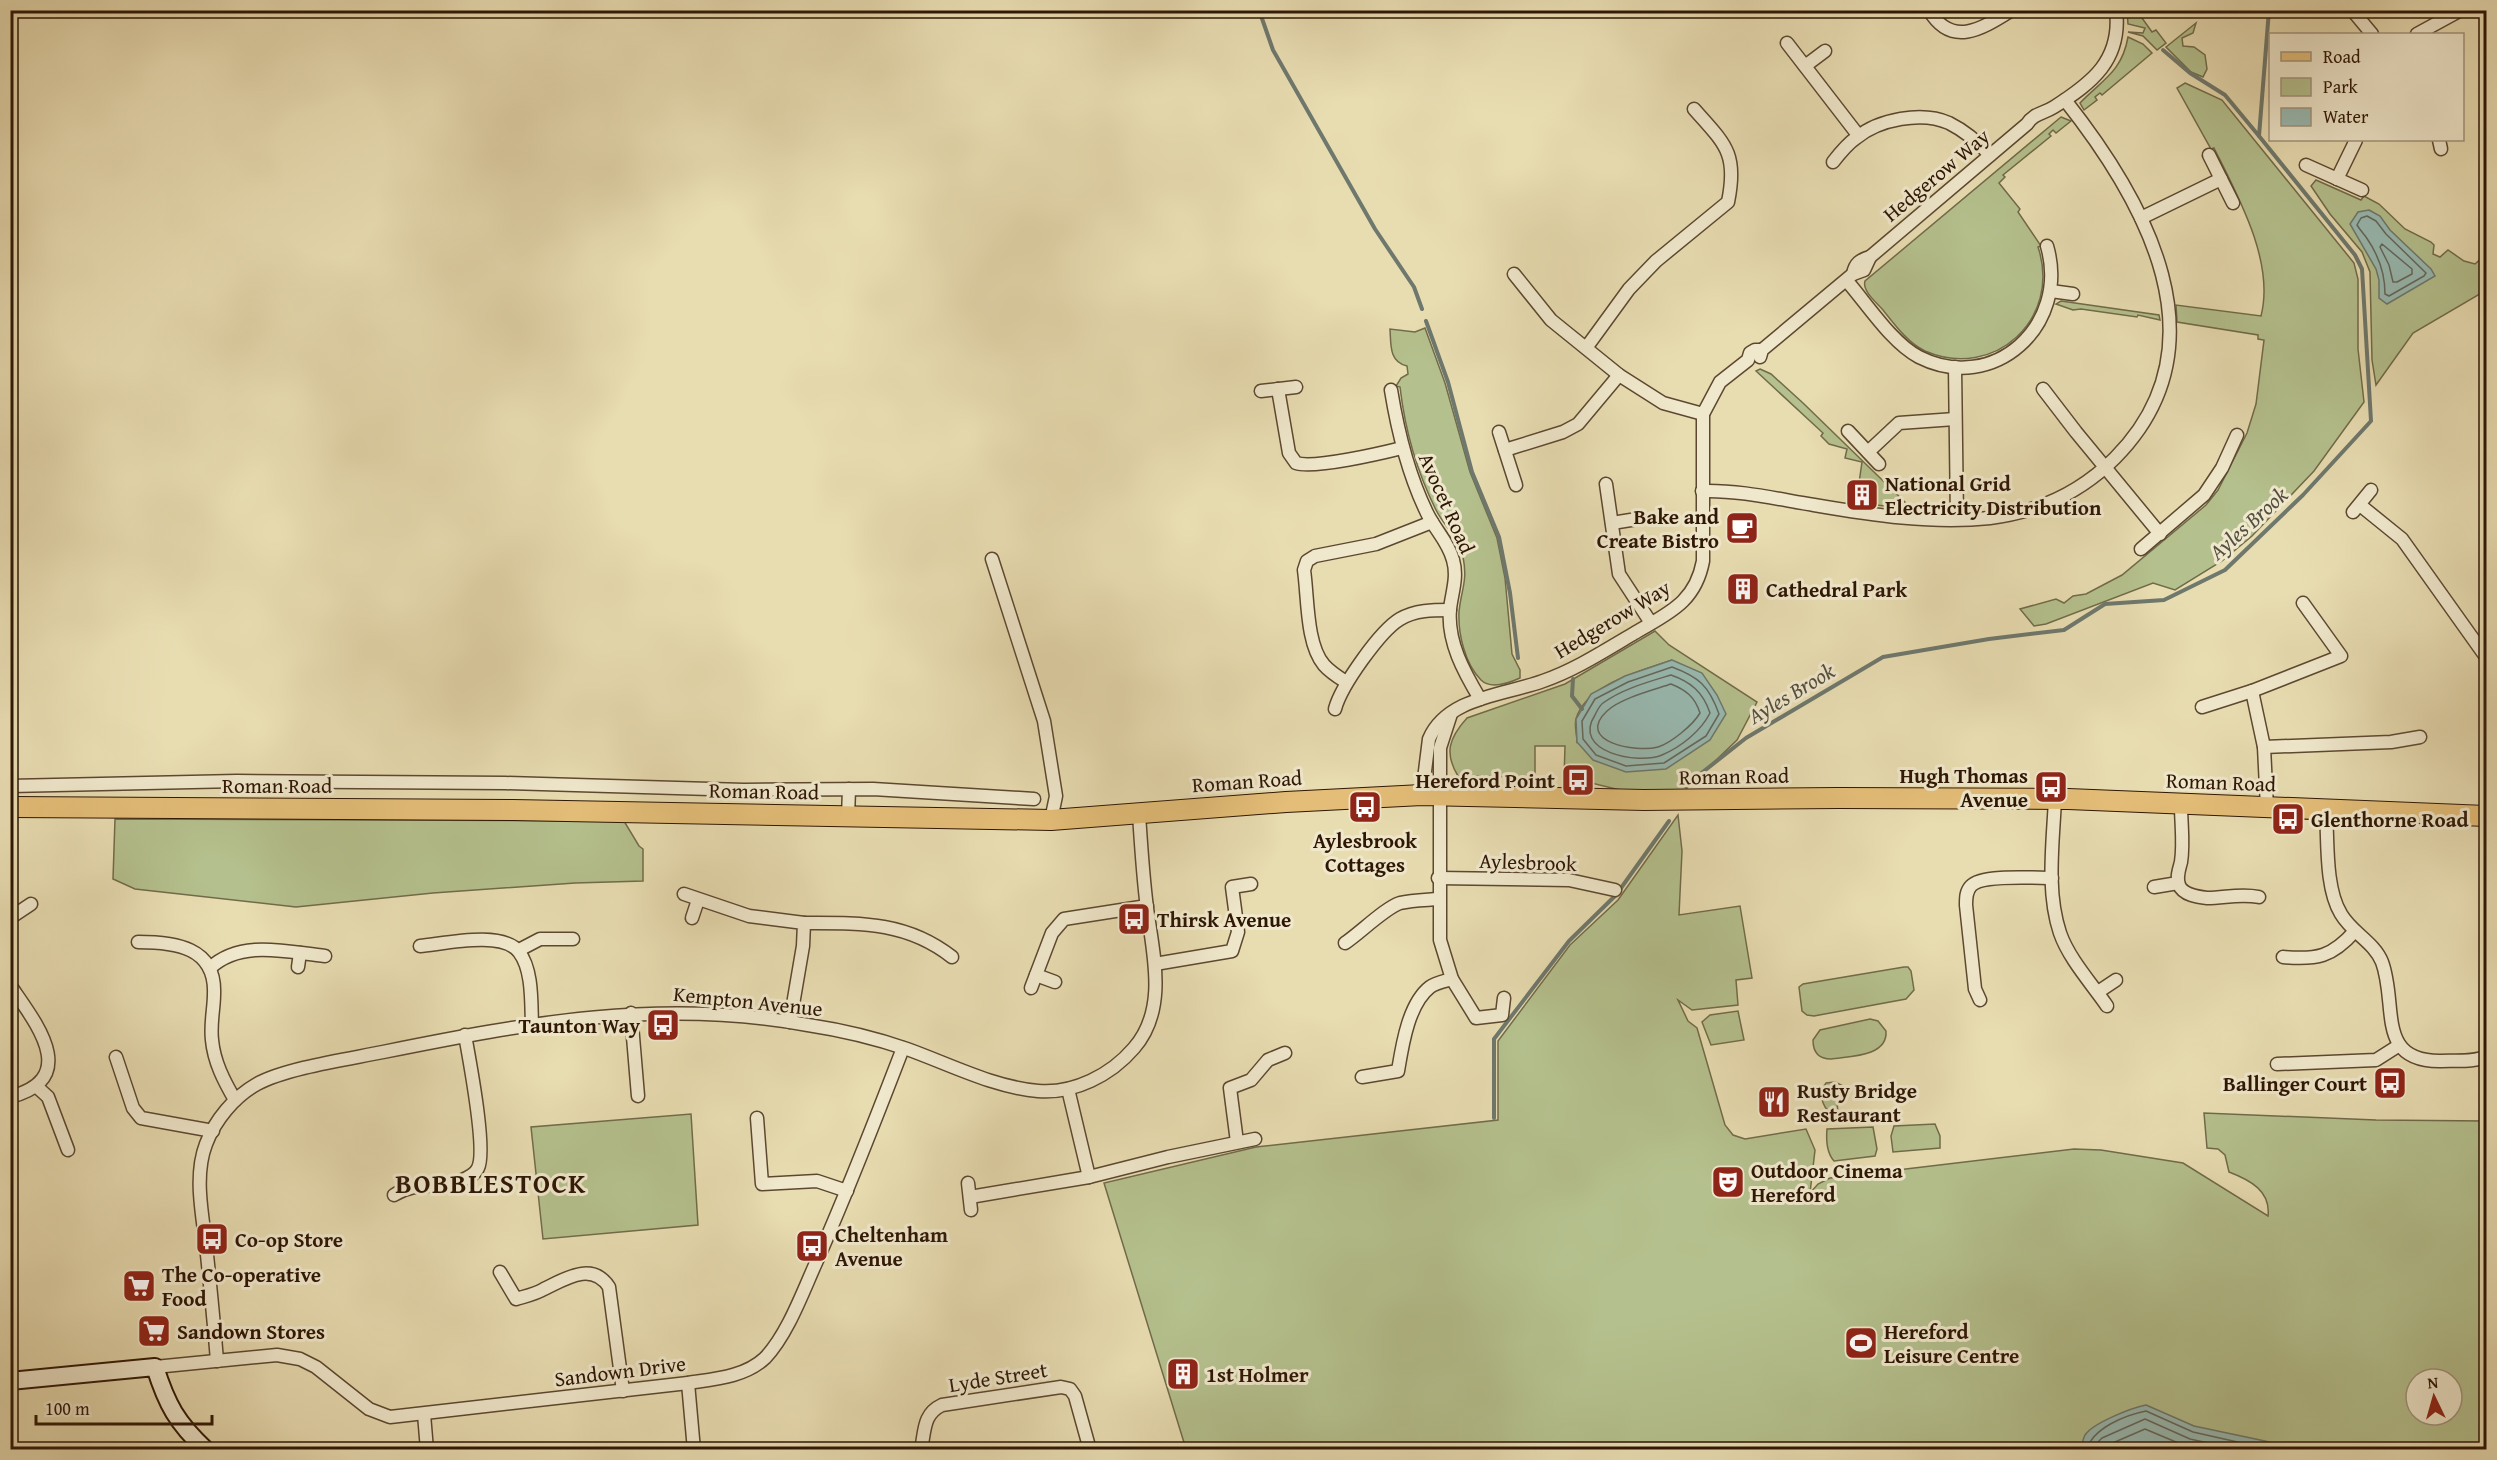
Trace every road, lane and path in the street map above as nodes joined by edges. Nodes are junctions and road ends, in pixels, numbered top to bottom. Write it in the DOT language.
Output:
graph roads {
  1 [pos="1929,10"];
  2 [pos="2012,10"];
  3 [pos="2116,10"];
  4 [pos="2352,10"];
  5 [pos="2461,10"];
  6 [pos="2371,33"];
  7 [pos="2420,33"];
  8 [pos="1787,43"];
  9 [pos="1825,51"];
  10 [pos="1805,66"];
  11 [pos="2064,100"];
  12 [pos="1694,109"];
  13 [pos="1858,135"];
  14 [pos="2356,141"];
  15 [pos="2209,154"];
  16 [pos="1990,155"];
  17 [pos="1833,162"];
  18 [pos="2306,165"];
  19 [pos="2221,179"];
  20 [pos="2337,179"];
  21 [pos="2362,190"];
  22 [pos="2233,204"];
  23 [pos="2141,218"];
  24 [pos="2047,246"];
  25 [pos="1514,274"];
  26 [pos="1850,277"];
  27 [pos="2051,291"];
  28 [pos="2073,294"];
  29 [pos="1586,348"];
  30 [pos="1955,367"];
  31 [pos="1619,375"];
  32 [pos="1296,387"];
  33 [pos="1278,389"];
  34 [pos="2043,389"];
  35 [pos="1391,390"];
  36 [pos="1261,391"];
  37 [pos="1703,414"];
  38 [pos="1955,419"];
  39 [pos="1848,431"];
  40 [pos="1499,432"];
  41 [pos="2237,435"];
  42 [pos="1402,448"];
  43 [pos="1505,450"];
  44 [pos="1868,452"];
  45 [pos="1879,464"];
  46 [pos="2105,468"];
  47 [pos="1606,484"];
  48 [pos="1516,485"];
  49 [pos="2371,490"];
  50 [pos="1701,491"];
  51 [pos="1637,519"];
  52 [pos="1957,519"];
  53 [pos="1432,522"];
  54 [pos="1612,523"];
  55 [pos="2160,534"];
  56 [pos="2141,549"];
  57 [pos="992,559"];
  58 [pos="2303,603"];
  59 [pos="1450,610"];
  60 [pos="1651,623"];
  61 [pos="2487,657"];
  62 [pos="1346,682"];
  63 [pos="2252,691"];
  64 [pos="1480,699"];
  65 [pos="2202,707"];
  66 [pos="1335,709"];
  67 [pos="1451,714"];
  68 [pos="2420,737"];
  69 [pos="2264,747"];
  70 [pos="159,782"];
  71 [pos="10,786"];
  72 [pos="849,789"];
  73 [pos="1432,795"];
  74 [pos="1034,799"];
  75 [pos="2055,799"];
  76 [pos="2181,805"];
  77 [pos="10,807"];
  78 [pos="159,808"];
  79 [pos="2267,808"];
  80 [pos="2326,811"];
  81 [pos="1139,814"];
  82 [pos="2487,816"];
  83 [pos="848,817"];
  84 [pos="1051,819"];
  85 [pos="1438,878"];
  86 [pos="2052,878"];
  87 [pos="2178,883"];
  88 [pos="1251,884"];
  89 [pos="2154,888"];
  90 [pos="1615,890"];
  91 [pos="684,894"];
  92 [pos="2259,897"];
  93 [pos="1438,899"];
  94 [pos="698,900"];
  95 [pos="30,904"];
  96 [pos="1147,906"];
  97 [pos="692,918"];
  98 [pos="11,919"];
  99 [pos="804,923"];
  100 [pos="2355,931"];
  101 [pos="573,939"];
  102 [pos="138,942"];
  103 [pos="1345,943"];
  104 [pos="420,946"];
  105 [pos="519,950"];
  106 [pos="300,953"];
  107 [pos="325,956"];
  108 [pos="952,957"];
  109 [pos="2283,957"];
  110 [pos="1155,964"];
  111 [pos="298,967"];
  112 [pos="210,968"];
  113 [pos="1036,975"];
  114 [pos="1452,979"];
  115 [pos="2116,980"];
  116 [pos="1055,982"];
  117 [pos="10,985"];
  118 [pos="1031,988"];
  119 [pos="2098,993"];
  120 [pos="1504,998"];
  121 [pos="1980,1000"];
  122 [pos="2107,1006"];
  123 [pos="631,1013"];
  124 [pos="790,1022"];
  125 [pos="532,1025"];
  126 [pos="465,1035"];
  127 [pos="2398,1046"];
  128 [pos="903,1048"];
  129 [pos="1285,1053"];
  130 [pos="2487,1056"];
  131 [pos="116,1057"];
  132 [pos="2277,1064"];
  133 [pos="1362,1077"];
  134 [pos="36,1086"];
  135 [pos="1068,1089"];
  136 [pos="10,1096"];
  137 [pos="638,1096"];
  138 [pos="236,1100"];
  139 [pos="757,1118"];
  140 [pos="213,1131"];
  141 [pos="1255,1139"];
  142 [pos="1237,1142"];
  143 [pos="68,1150"];
  144 [pos="1089,1177"];
  145 [pos="968,1183"];
  146 [pos="848,1191"];
  147 [pos="394,1195"];
  148 [pos="500,1272"];
  149 [pos="217,1361"];
  150 [pos="154,1367"];
  151 [pos="10,1381"];
  152 [pos="688,1383"];
  153 [pos="623,1391"];
  154 [pos="424,1414"];
  155 [pos="206,1449"];
  156 [pos="427,1449"];
  157 [pos="694,1449"];
  158 [pos="921,1449"];
  159 [pos="1090,1449"];
  1 -- 2 [label="street"];
  3 -- 11 [label="street, Hedgerow Way"];
  4 -- 6 [label="street"];
  5 -- 7 [label="street"];
  8 -- 10 [label="street"];
  9 -- 10 [label="street"];
  10 -- 13 [label="street"];
  11 -- 16 [label="street, Hedgerow Way"];
  11 -- 23 [label="street"];
  12 -- 29 [label="street"];
  13 -- 16 [label="street"];
  13 -- 17 [label="street"];
  14 -- 20 [label="street"];
  15 -- 19 [label="street"];
  16 -- 26 [label="street, Hedgerow Way"];
  18 -- 20 [label="street"];
  19 -- 22 [label="street"];
  19 -- 23 [label="street"];
  20 -- 21 [label="street"];
  23 -- 46 [label="street"];
  24 -- 27 [label="street"];
  25 -- 29 [label="street"];
  26 -- 30 [label="street"];
  26 -- 37 [label="street, Hedgerow Way"];
  27 -- 28 [label="street"];
  27 -- 30 [label="street"];
  29 -- 31 [label="street"];
  30 -- 38 [label="street"];
  31 -- 37 [label="street"];
  31 -- 43 [label="street"];
  32 -- 33 [label="street"];
  33 -- 36 [label="street"];
  33 -- 42 [label="street"];
  34 -- 46 [label="street"];
  35 -- 42 [label="street, Avocet Road"];
  37 -- 50 [label="street, Hedgerow Way"];
  38 -- 44 [label="street"];
  38 -- 52 [label="street"];
  39 -- 44 [label="street"];
  40 -- 43 [label="street"];
  41 -- 55 [label="street"];
  42 -- 53 [label="street, Avocet Road"];
  43 -- 48 [label="street"];
  44 -- 45 [label="street"];
  46 -- 52 [label="street"];
  46 -- 55 [label="street"];
  47 -- 54 [label="street"];
  49 -- 61 [label="street"];
  50 -- 52 [label="street"];
  50 -- 60 [label="street, Hedgerow Way"];
  51 -- 54 [label="street"];
  53 -- 59 [label="street, Avocet Road"];
  53 -- 62 [label="street"];
  54 -- 60 [label="street"];
  55 -- 56 [label="street"];
  57 -- 84 [label="street"];
  58 -- 63 [label="street"];
  59 -- 62 [label="street"];
  59 -- 64 [label="street, Avocet Road"];
  60 -- 64 [label="street, Hedgerow Way"];
  62 -- 66 [label="street"];
  63 -- 65 [label="street"];
  63 -- 69 [label="street"];
  64 -- 67 [label="street, Hedgerow Way"];
  67 -- 73 [label="street"];
  67 -- 73 [label="street, Hedgerow Way"];
  68 -- 69 [label="street"];
  69 -- 79 [label="street"];
  70 -- 71 [label="street, Roman Road"];
  70 -- 72 [label="street, Roman Road"];
  70 -- 78 [label="street"];
  72 -- 74 [label="street, Roman Road"];
  72 -- 83 [label="street"];
  73 -- 75 [label="main road, Roman Road"];
  73 -- 81 [label="main road, Roman Road"];
  73 -- 85 [label="street"];
  75 -- 76 [label="main road, Roman Road"];
  75 -- 86 [label="street"];
  76 -- 79 [label="main road, Roman Road"];
  76 -- 87 [label="street"];
  77 -- 78 [label="main road, Roman Road"];
  78 -- 83 [label="main road, Roman Road"];
  79 -- 80 [label="main road, Roman Road"];
  80 -- 82 [label="main road, Roman Road"];
  80 -- 100 [label="street"];
  81 -- 84 [label="main road, Roman Road"];
  81 -- 96 [label="street, Kempton Avenue"];
  83 -- 84 [label="main road, Roman Road"];
  85 -- 90 [label="street, Aylesbrook"];
  85 -- 93 [label="street"];
  86 -- 119 [label="street"];
  86 -- 121 [label="street"];
  87 -- 89 [label="street"];
  87 -- 92 [label="street"];
  88 -- 110 [label="street"];
  91 -- 94 [label="street"];
  93 -- 103 [label="street"];
  93 -- 114 [label="street"];
  94 -- 97 [label="street"];
  94 -- 99 [label="street"];
  95 -- 98 [label="street"];
  96 -- 110 [label="street, Kempton Avenue"];
  96 -- 113 [label="street"];
  99 -- 108 [label="street"];
  99 -- 124 [label="street"];
  100 -- 109 [label="street"];
  100 -- 127 [label="street"];
  101 -- 105 [label="street"];
  102 -- 112 [label="street"];
  104 -- 105 [label="street"];
  105 -- 125 [label="street"];
  106 -- 107 [label="street"];
  106 -- 111 [label="street"];
  106 -- 112 [label="street"];
  110 -- 135 [label="street, Kempton Avenue"];
  112 -- 138 [label="street"];
  113 -- 116 [label="street"];
  113 -- 118 [label="street"];
  114 -- 120 [label="street"];
  114 -- 133 [label="street"];
  115 -- 119 [label="street"];
  117 -- 134 [label="street"];
  119 -- 122 [label="street"];
  123 -- 124 [label="street, Kempton Avenue"];
  123 -- 125 [label="street, Kempton Avenue"];
  123 -- 137 [label="street"];
  124 -- 128 [label="street, Kempton Avenue"];
  125 -- 126 [label="street, Kempton Avenue"];
  126 -- 138 [label="street, Kempton Avenue"];
  126 -- 147 [label="street"];
  127 -- 130 [label="street"];
  127 -- 132 [label="street"];
  128 -- 135 [label="street, Kempton Avenue"];
  128 -- 146 [label="street, Sandown Drive"];
  129 -- 142 [label="street"];
  131 -- 140 [label="street"];
  134 -- 136 [label="street"];
  134 -- 143 [label="street"];
  135 -- 144 [label="street"];
  138 -- 140 [label="street, Kempton Avenue"];
  139 -- 146 [label="street"];
  140 -- 149 [label="street, Kempton Avenue"];
  141 -- 142 [label="street"];
  142 -- 144 [label="street"];
  144 -- 145 [label="street"];
  146 -- 152 [label="street, Sandown Drive"];
  148 -- 153 [label="street"];
  149 -- 150 [label="street, Sandown Drive"];
  149 -- 154 [label="street, Sandown Drive"];
  150 -- 151 [label="street"];
  150 -- 155 [label="street"];
  152 -- 153 [label="street, Sandown Drive"];
  152 -- 157 [label="street"];
  153 -- 154 [label="street, Sandown Drive"];
  154 -- 156 [label="street"];
  158 -- 159 [label="street, Lyde Street"];
}
